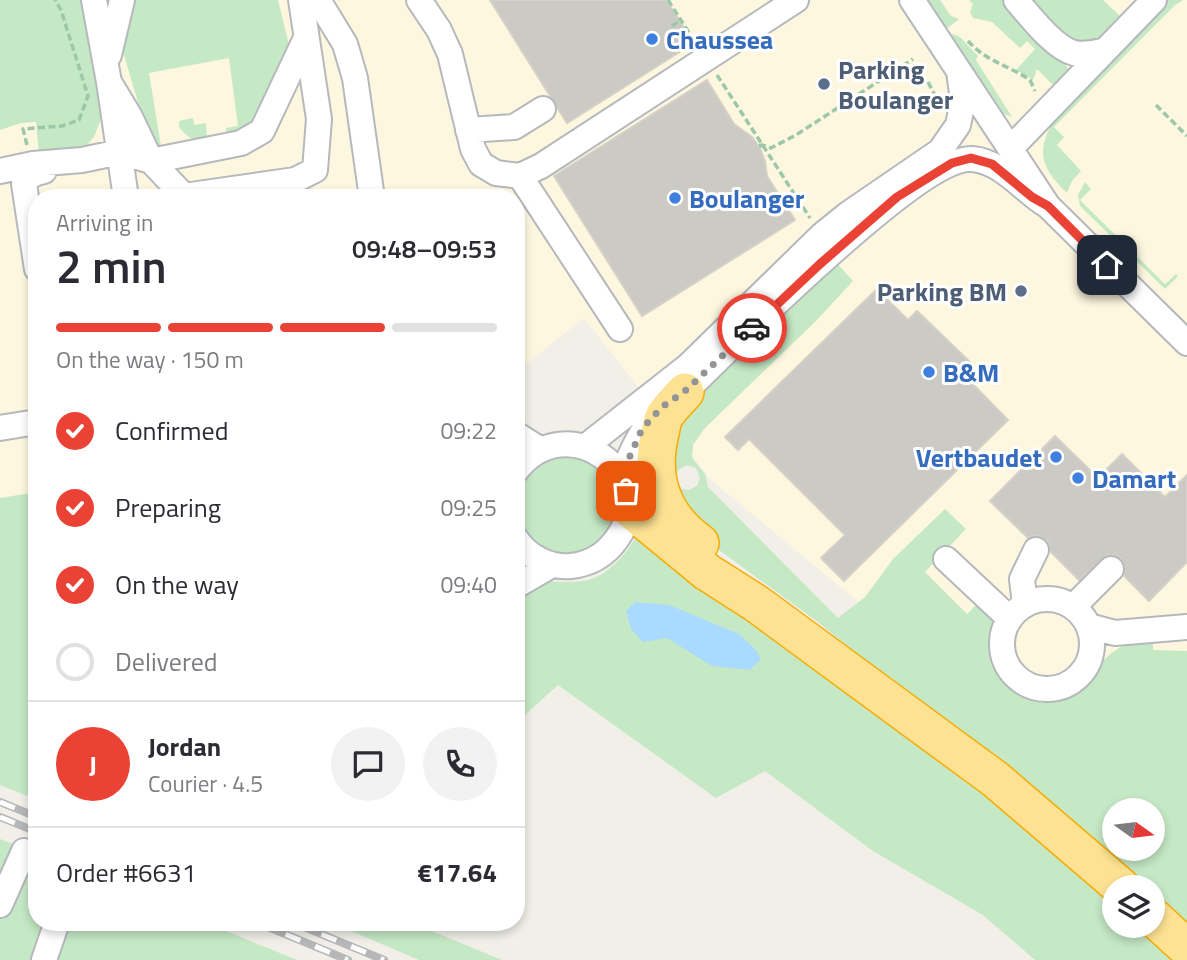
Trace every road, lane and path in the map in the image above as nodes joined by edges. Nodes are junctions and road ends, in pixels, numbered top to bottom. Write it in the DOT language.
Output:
graph roads {
  1 [pos="55,0"];
  2 [pos="94,0"];
  3 [pos="122,0"];
  4 [pos="301,0"];
  5 [pos="318,0"];
  6 [pos="335,0"];
  7 [pos="419,0"];
  8 [pos="668,0"];
  9 [pos="796,0"];
  10 [pos="912,0"];
  11 [pos="1016,0"];
  12 [pos="1154,0"];
  13 [pos="681,20"];
  14 [pos="672,26"];
  15 [pos="964,37"];
  16 [pos="306,38"];
  17 [pos="345,44"];
  18 [pos="1103,51"];
  19 [pos="706,58"];
  20 [pos="913,59"];
  21 [pos="959,71"];
  22 [pos="109,82"];
  23 [pos="1156,105"];
  24 [pos="543,109"];
  25 [pos="1045,112"];
  26 [pos="468,130"];
  27 [pos="1187,136"];
  28 [pos="761,146"];
  29 [pos="1011,148"];
  30 [pos="120,152"];
  31 [pos="82,160"];
  32 [pos="151,161"];
  33 [pos="40,164"];
  34 [pos="0,171"];
  35 [pos="520,176"];
  36 [pos="125,189"];
  37 [pos="177,189"];
  38 [pos="233,189"];
  39 [pos="371,189"];
  40 [pos="1048,206"];
  41 [pos="28,210"];
  42 [pos="854,222"];
  43 [pos="822,235"];
  44 [pos="620,329"];
  45 [pos="1187,343"];
  46 [pos="685,391"];
  47 [pos="28,423"];
  48 [pos="0,428"];
  49 [pos="525,440"];
  50 [pos="585,447"];
  51 [pos="541,450"];
  52 [pos="525,460"];
  53 [pos="624,491"];
  54 [pos="525,549"];
  55 [pos="1036,550"];
  56 [pos="946,559"];
  57 [pos="552,565"];
  58 [pos="1111,569"];
  59 [pos="525,581"];
  60 [pos="757,604"];
  61 [pos="1018,612"];
  62 [pos="1081,617"];
  63 [pos="1187,627"];
  64 [pos="24,851"];
  65 [pos="1107,875"];
  66 [pos="0,905"];
  67 [pos="1165,928"];
  68 [pos="54,931"];
  69 [pos="1187,948"];
  70 [pos="44,960"];
  1 -- 33 [label="path"];
  2 -- 22 [label="street"];
  3 -- 22 [label="street"];
  4 -- 16 [label="street"];
  5 -- 17 [label="street"];
  6 -- 17 [label="street"];
  7 -- 26 [label="street"];
  8 -- 13 [label="path"];
  9 -- 19 [label="street"];
  10 -- 21 [label="street"];
  11 -- 18 [label="street"];
  12 -- 18 [label="street"];
  13 -- 14 [label="path"];
  13 -- 19 [label="path"];
  15 -- 25 [label="path"];
  16 -- 32 [label="street"];
  16 -- 38 [label="street"];
  17 -- 39 [label="street"];
  18 -- 25 [label="street"];
  19 -- 28 [label="path"];
  19 -- 35 [label="street"];
  20 -- 28 [label="path"];
  21 -- 29 [label="street"];
  21 -- 42 [label="street"];
  22 -- 30 [label="street"];
  22 -- 31 [label="street"];
  22 -- 32 [label="street"];
  23 -- 27 [label="path"];
  24 -- 26 [label="street"];
  25 -- 29 [label="street"];
  26 -- 35 [label="street"];
  28 -- 43 [label="path"];
  29 -- 40 [label="street"];
  30 -- 31 [label="street"];
  30 -- 32 [label="street"];
  30 -- 36 [label="street"];
  31 -- 33 [label="street"];
  32 -- 37 [label="street"];
  33 -- 34 [label="street"];
  33 -- 41 [label="street"];
  35 -- 44 [label="street"];
  40 -- 42 [label="street"];
  40 -- 45 [label="street"];
  42 -- 43 [label="street"];
  42 -- 46 [label="street"];
  43 -- 50 [label="street"];
  46 -- 53 [label="street"];
  46 -- 60 [label="highway"];
  47 -- 48 [label="street"];
  49 -- 51 [label="street"];
  50 -- 51 [label="street"];
  50 -- 53 [label="street"];
  51 -- 52 [label="street"];
  53 -- 57 [label="street"];
  53 -- 60 [label="highway"];
  54 -- 57 [label="street"];
  55 -- 61 [label="street"];
  56 -- 61 [label="street"];
  57 -- 59 [label="street"];
  58 -- 62 [label="street"];
  60 -- 65 [label="highway"];
  61 -- 62 [label="street"];
  61 -- 62 [label="street"];
  62 -- 63 [label="street"];
  64 -- 66 [label="street"];
  67 -- 69 [label="highway"];
  68 -- 70 [label="street"];
}
